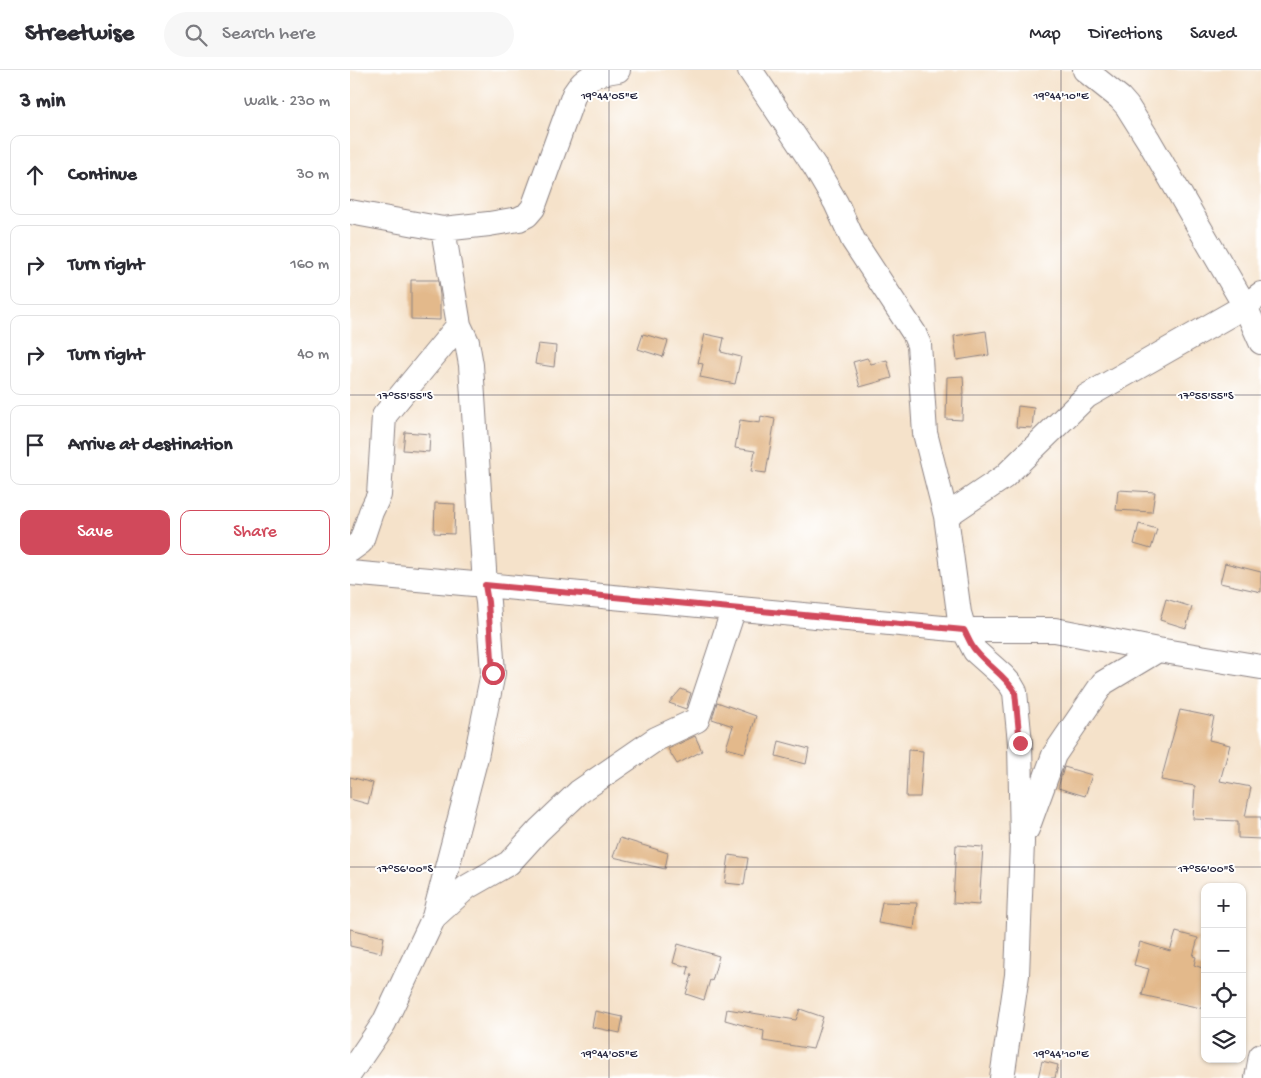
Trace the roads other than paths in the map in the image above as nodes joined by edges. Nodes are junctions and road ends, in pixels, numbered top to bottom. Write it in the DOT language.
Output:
graph roads {
  1 [pos="618,70"];
  2 [pos="750,70"];
  3 [pos="1085,70"];
  4 [pos="350,212"];
  5 [pos="443,229"];
  6 [pos="1253,300"];
  7 [pos="459,325"];
  8 [pos="1261,342"];
  9 [pos="946,516"];
  10 [pos="350,550"];
  11 [pos="350,573"];
  12 [pos="485,585"];
  13 [pos="734,608"];
  14 [pos="964,630"];
  15 [pos="1158,650"];
  16 [pos="1261,667"];
  17 [pos="1022,842"];
  18 [pos="434,917"];
  19 [pos="1261,1056"];
  20 [pos="350,1073"];
  21 [pos="1002,1078"];
  22 [pos="1257,1078"];
  1 -- 5 [label="street"];
  2 -- 9 [label="street"];
  3 -- 6 [label="street"];
  4 -- 5 [label="street"];
  5 -- 7 [label="street"];
  6 -- 8 [label="street"];
  6 -- 9 [label="street"];
  7 -- 10 [label="street"];
  7 -- 12 [label="street"];
  9 -- 14 [label="street"];
  11 -- 12 [label="street"];
  12 -- 13 [label="street"];
  12 -- 18 [label="street"];
  13 -- 14 [label="street"];
  13 -- 18 [label="street"];
  14 -- 15 [label="street"];
  14 -- 17 [label="street"];
  15 -- 16 [label="street"];
  15 -- 17 [label="street"];
  17 -- 21 [label="street"];
  18 -- 20 [label="street"];
  19 -- 22 [label="street"];
}
